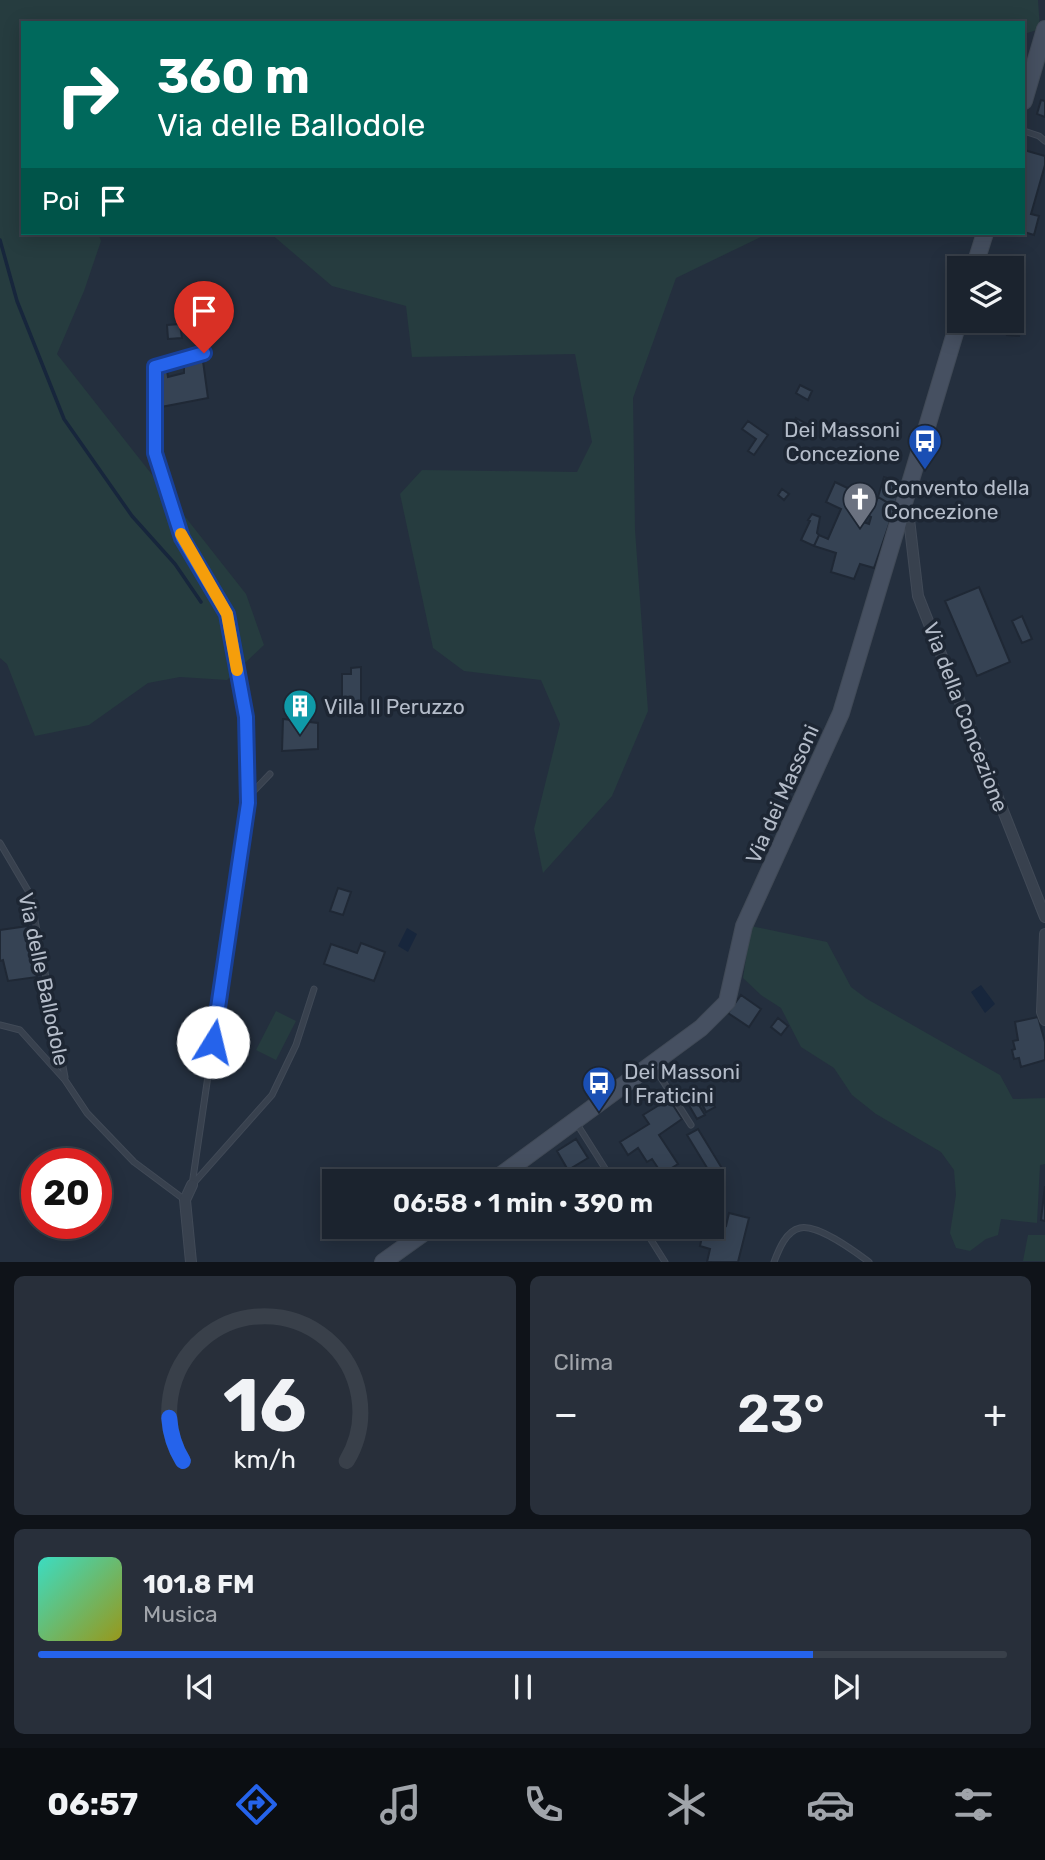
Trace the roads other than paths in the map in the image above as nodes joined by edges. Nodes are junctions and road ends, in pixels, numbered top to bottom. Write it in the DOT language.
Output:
graph roads {
  1 [pos="1045,29"];
  2 [pos="1025,98"];
  3 [pos="1025,131"];
  4 [pos="1045,141"];
  5 [pos="984,235"];
  6 [pos="978,256"];
  7 [pos="955,333"];
  8 [pos="204,353"];
  9 [pos="903,514"];
  10 [pos="270,774"];
  11 [pos="248,797"];
  12 [pos="0,843"];
  13 [pos="1045,917"];
  14 [pos="1045,934"];
  15 [pos="314,989"];
  16 [pos="1045,1020"];
  17 [pos="0,1025"];
  18 [pos="652,1064"];
  19 [pos="65,1080"];
  20 [pos="575,1121"];
  21 [pos="691,1125"];
  22 [pos="510,1169"];
  23 [pos="606,1169"];
  24 [pos="192,1185"];
  25 [pos="185,1200"];
  26 [pos="415,1239"];
  27 [pos="651,1239"];
  28 [pos="191,1262"];
  29 [pos="383,1262"];
  30 [pos="665,1262"];
  31 [pos="774,1262"];
  32 [pos="869,1262"];
  1 -- 2 [label="street"];
  3 -- 4 [label="lane"];
  5 -- 6 [label="street"];
  7 -- 9 [label="street, Via dei Massoni"];
  8 -- 11 [label="lane"];
  9 -- 13 [label="street, Via della Concezione"];
  9 -- 18 [label="street, Via dei Massoni"];
  10 -- 11 [label="lane"];
  11 -- 24 [label="lane"];
  12 -- 19 [label="lane, Via delle Ballodole"];
  14 -- 16 [label="street"];
  15 -- 24 [label="lane"];
  17 -- 19 [label="lane, Via delle Ballodole"];
  18 -- 20 [label="street, Via dei Massoni"];
  18 -- 21 [label="lane"];
  19 -- 25 [label="lane, Via delle Ballodole"];
  20 -- 22 [label="street, Via dei Massoni"];
  20 -- 23 [label="lane"];
  24 -- 25 [label="street"];
  25 -- 28 [label="street"];
  26 -- 29 [label="street"];
  27 -- 30 [label="lane"];
  31 -- 32 [label="lane"];
}
